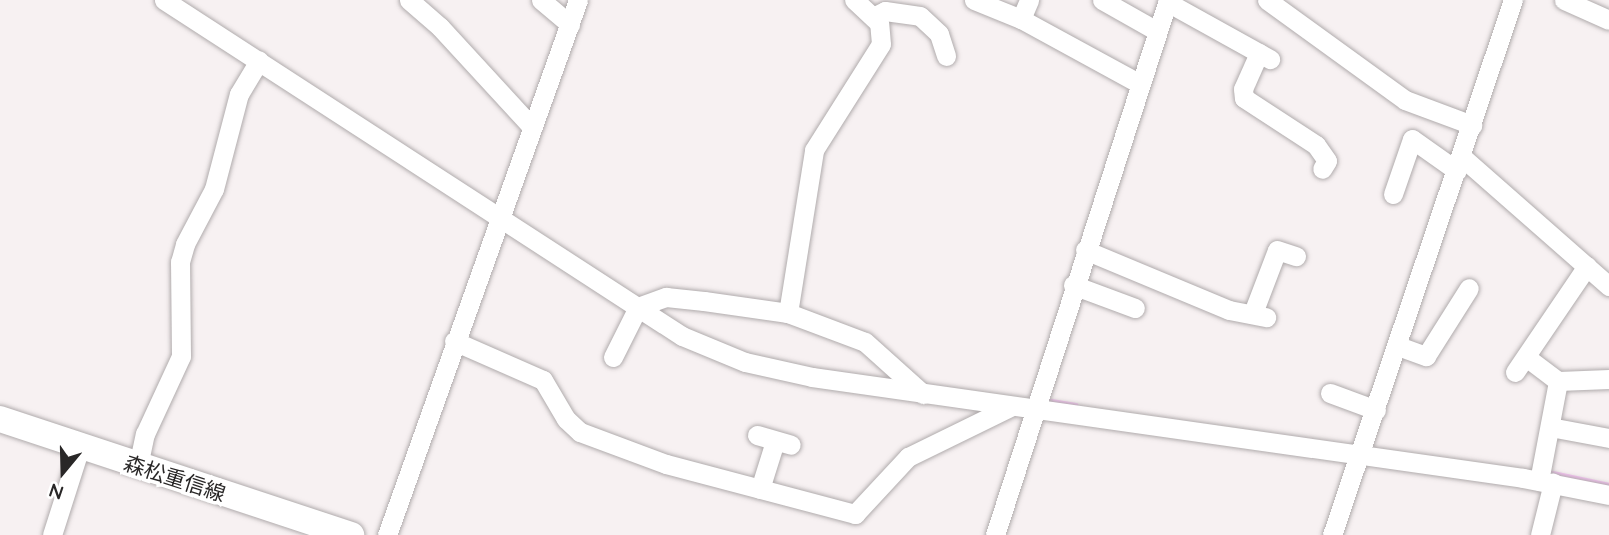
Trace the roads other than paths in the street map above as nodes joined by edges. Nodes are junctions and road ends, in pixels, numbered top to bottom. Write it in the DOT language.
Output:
graph roads {
  1 [pos="164,0"];
  2 [pos="409,0"];
  3 [pos="541,0"];
  4 [pos="578,0"];
  5 [pos="854,0"];
  6 [pos="974,0"];
  7 [pos="1029,0"];
  8 [pos="1102,0"];
  9 [pos="1267,0"];
  10 [pos="1513,0"];
  11 [pos="1167,1"];
  12 [pos="1568,1"];
  13 [pos="1293,7"];
  14 [pos="885,10"];
  15 [pos="1021,19"];
  16 [pos="1609,20"];
  17 [pos="570,24"];
  18 [pos="1157,31"];
  19 [pos="946,56"];
  20 [pos="259,61"];
  21 [pos="1140,85"];
  22 [pos="1472,125"];
  23 [pos="532,127"];
  24 [pos="1459,164"];
  25 [pos="1322,169"];
  26 [pos="1393,194"];
  27 [pos="500,217"];
  28 [pos="1085,250"];
  29 [pos="1296,256"];
  30 [pos="1587,266"];
  31 [pos="1608,283"];
  32 [pos="1073,285"];
  33 [pos="1469,288"];
  34 [pos="638,307"];
  35 [pos="1135,308"];
  36 [pos="788,313"];
  37 [pos="454,341"];
  38 [pos="1398,346"];
  39 [pos="613,357"];
  40 [pos="1609,379"];
  41 [pos="1559,381"];
  42 [pos="1330,393"];
  43 [pos="923,394"];
  44 [pos="1012,406"];
  45 [pos="1037,410"];
  46 [pos="1376,410"];
  47 [pos="0,419"];
  48 [pos="1550,426"];
  49 [pos="1609,438"];
  50 [pos="774,440"];
  51 [pos="80,447"];
  52 [pos="1360,456"];
  53 [pos="138,466"];
  54 [pos="1546,482"];
  55 [pos="760,489"];
  56 [pos="1609,495"];
  57 [pos="52,535"];
  58 [pos="351,535"];
  59 [pos="387,535"];
  60 [pos="995,535"];
  61 [pos="1332,535"];
  62 [pos="1540,535"];
  1 -- 20 [label="street"];
  2 -- 23 [label="street"];
  3 -- 17 [label="street"];
  4 -- 17 [label="street"];
  5 -- 14 [label="street"];
  6 -- 15 [label="street"];
  7 -- 15 [label="street"];
  8 -- 18 [label="street"];
  9 -- 13 [label="street"];
  10 -- 22 [label="street"];
  11 -- 18 [label="street"];
  11 -- 25 [label="street"];
  12 -- 16 [label="street"];
  13 -- 22 [label="street"];
  14 -- 19 [label="street"];
  14 -- 36 [label="street"];
  15 -- 21 [label="street"];
  17 -- 23 [label="street"];
  18 -- 21 [label="street"];
  20 -- 27 [label="street"];
  20 -- 53 [label="street"];
  21 -- 28 [label="street"];
  22 -- 24 [label="street"];
  23 -- 27 [label="street"];
  24 -- 26 [label="street"];
  24 -- 30 [label="street"];
  24 -- 38 [label="street"];
  27 -- 34 [label="street"];
  27 -- 37 [label="street"];
  28 -- 29 [label="street"];
  28 -- 32 [label="street"];
  30 -- 31 [label="street"];
  30 -- 41 [label="street"];
  32 -- 35 [label="street"];
  32 -- 45 [label="street"];
  33 -- 38 [label="street"];
  34 -- 36 [label="street"];
  34 -- 39 [label="street"];
  34 -- 43 [label="street"];
  36 -- 43 [label="street"];
  37 -- 55 [label="street"];
  37 -- 59 [label="street"];
  38 -- 46 [label="street"];
  40 -- 41 [label="street"];
  41 -- 48 [label="street"];
  42 -- 46 [label="street"];
  43 -- 44 [label="street"];
  44 -- 45 [label="street"];
  44 -- 55 [label="street"];
  45 -- 52 [label="street"];
  45 -- 60 [label="street"];
  46 -- 52 [label="street"];
  47 -- 51 [label="main road, 森松重信線"];
  48 -- 49 [label="street"];
  48 -- 54 [label="street"];
  50 -- 55 [label="street"];
  51 -- 53 [label="main road, 森松重信線"];
  51 -- 57 [label="street"];
  52 -- 54 [label="street"];
  52 -- 61 [label="street"];
  53 -- 58 [label="main road, 森松重信線"];
  54 -- 56 [label="street"];
  54 -- 62 [label="street"];
}
